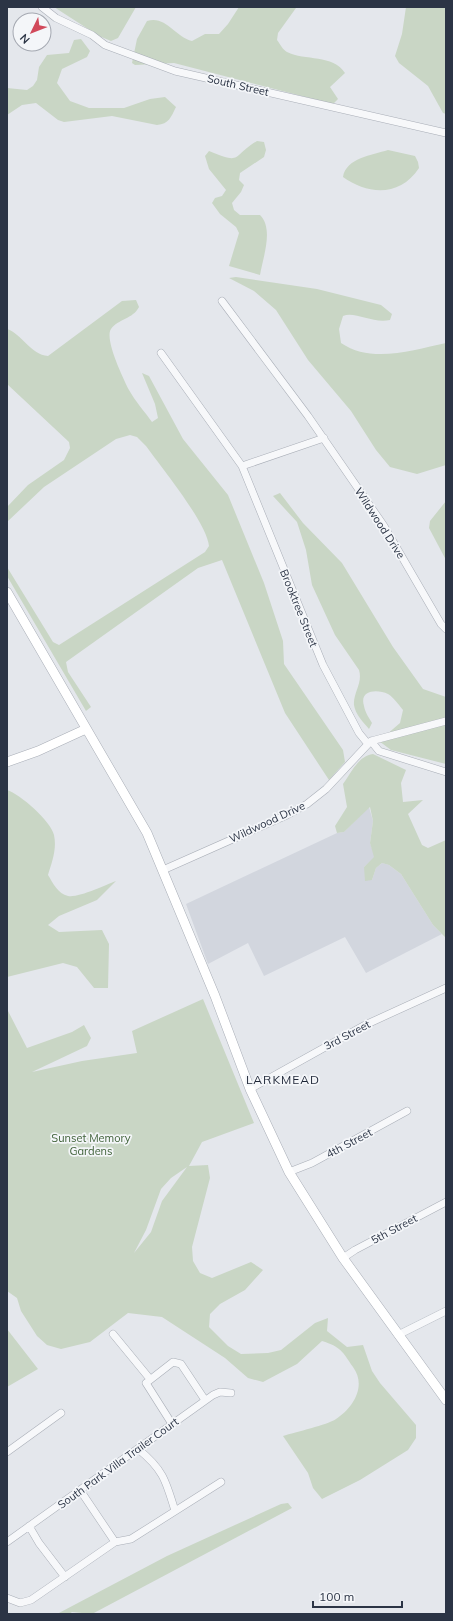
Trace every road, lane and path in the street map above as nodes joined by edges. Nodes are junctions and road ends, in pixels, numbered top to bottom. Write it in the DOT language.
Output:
graph roads {
  1 [pos="42,7"];
  2 [pos="446,133"];
  3 [pos="222,301"];
  4 [pos="161,353"];
  5 [pos="324,438"];
  6 [pos="242,466"];
  7 [pos="7,592"];
  8 [pos="446,629"];
  9 [pos="446,721"];
  10 [pos="86,729"];
  11 [pos="369,743"];
  12 [pos="7,762"];
  13 [pos="446,772"];
  14 [pos="163,870"];
  15 [pos="446,988"];
  16 [pos="250,1089"];
  17 [pos="407,1111"];
  18 [pos="289,1172"];
  19 [pos="446,1202"];
  20 [pos="343,1258"];
  21 [pos="446,1311"];
  22 [pos="113,1334"];
  23 [pos="398,1335"];
  24 [pos="150,1379"];
  25 [pos="231,1393"];
  26 [pos="205,1400"];
  27 [pos="446,1400"];
  28 [pos="61,1413"];
  29 [pos="172,1424"];
  30 [pos="138,1449"];
  31 [pos="7,1452"];
  32 [pos="221,1482"];
  33 [pos="80,1490"];
  34 [pos="175,1511"];
  35 [pos="29,1526"];
  36 [pos="7,1542"];
  37 [pos="115,1542"];
  38 [pos="65,1577"];
  39 [pos="7,1598"];
  1 -- 2 [label="street, South Street"];
  3 -- 5 [label="street, Wildwood Drive"];
  4 -- 6 [label="street"];
  5 -- 6 [label="street"];
  5 -- 8 [label="street, Wildwood Drive"];
  6 -- 11 [label="street, Brooktree Street"];
  7 -- 10 [label="main road"];
  9 -- 11 [label="street"];
  10 -- 12 [label="main road"];
  10 -- 14 [label="main road"];
  11 -- 13 [label="street, Brooktree Street"];
  11 -- 14 [label="street, Wildwood Drive"];
  14 -- 16 [label="main road"];
  15 -- 16 [label="street, 3rd Street"];
  16 -- 18 [label="main road"];
  17 -- 18 [label="street, 4th Street"];
  18 -- 20 [label="main road"];
  19 -- 20 [label="street, 5th Street"];
  20 -- 23 [label="main road"];
  21 -- 23 [label="street"];
  22 -- 24 [label="street"];
  23 -- 27 [label="main road"];
  24 -- 26 [label="street"];
  24 -- 29 [label="street"];
  25 -- 26 [label="street, South Park Villa Trailer Court"];
  26 -- 29 [label="street, South Park Villa Trailer Court"];
  28 -- 31 [label="street"];
  29 -- 30 [label="street, South Park Villa Trailer Court"];
  30 -- 33 [label="street, South Park Villa Trailer Court"];
  30 -- 34 [label="street"];
  32 -- 34 [label="street"];
  33 -- 35 [label="street, South Park Villa Trailer Court"];
  33 -- 37 [label="street"];
  34 -- 37 [label="street"];
  35 -- 36 [label="street, South Park Villa Trailer Court"];
  35 -- 38 [label="street"];
  37 -- 38 [label="street"];
  38 -- 39 [label="street"];
}
